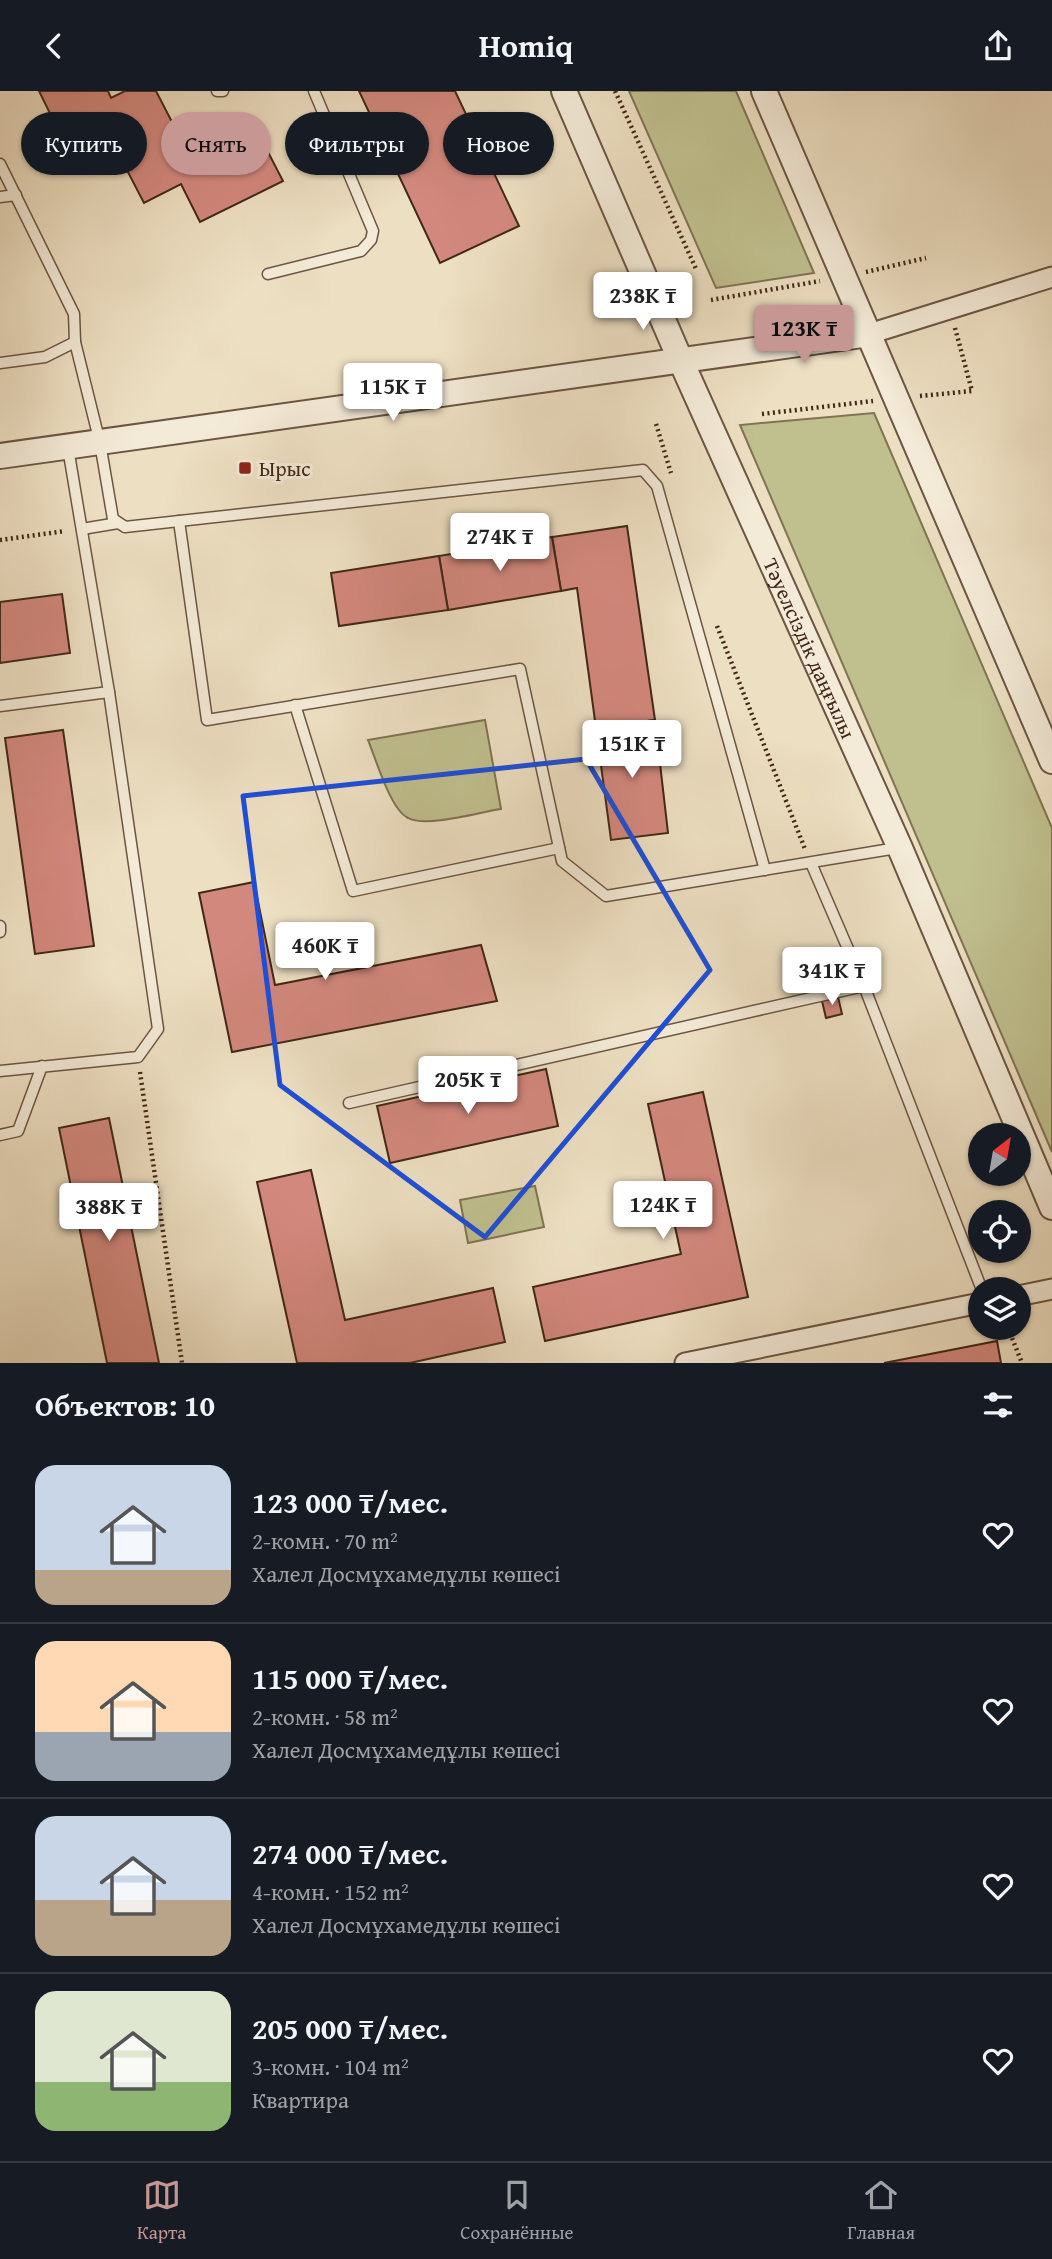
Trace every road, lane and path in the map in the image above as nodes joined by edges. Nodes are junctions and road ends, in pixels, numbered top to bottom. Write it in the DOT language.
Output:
graph roads {
  1 [pos="217,91"];
  2 [pos="223,91"];
  3 [pos="314,91"];
  4 [pos="565,91"];
  5 [pos="615,91"];
  6 [pos="764,91"];
  7 [pos="0,165"];
  8 [pos="16,195"];
  9 [pos="0,197"];
  10 [pos="697,271"];
  11 [pos="268,275"];
  12 [pos="1052,277"];
  13 [pos="869,334"];
  14 [pos="75,342"];
  15 [pos="680,359"];
  16 [pos="0,363"];
  17 [pos="656,424"];
  18 [pos="100,443"];
  19 [pos="68,447"];
  20 [pos="0,456"];
  21 [pos="672,477"];
  22 [pos="178,521"];
  23 [pos="118,523"];
  24 [pos="82,529"];
  25 [pos="0,540"];
  26 [pos="716,623"];
  27 [pos="109,692"];
  28 [pos="295,705"];
  29 [pos="0,706"];
  30 [pos="1052,761"];
  31 [pos="559,848"];
  32 [pos="900,848"];
  33 [pos="811,863"];
  34 [pos="765,870"];
  35 [pos="0,926"];
  36 [pos="0,932"];
  37 [pos="864,986"];
  38 [pos="138,1057"];
  39 [pos="42,1066"];
  40 [pos="0,1071"];
  41 [pos="349,1103"];
  42 [pos="0,1135"];
  43 [pos="1052,1207"];
  44 [pos="977,1277"];
  45 [pos="1052,1289"];
  46 [pos="1031,1293"];
  47 [pos="968,1305"];
  48 [pos="1013,1340"];
  49 [pos="182,1363"];
  50 [pos="685,1363"];
  51 [pos="1022,1363"];
  1 -- 2 [label="lane"];
  3 -- 11 [label="lane"];
  4 -- 15 [label="street, Тәуелсіздік даңғылы"];
  5 -- 10 [label="path"];
  6 -- 13 [label="street"];
  7 -- 8 [label="lane"];
  8 -- 9 [label="lane"];
  8 -- 14 [label="lane"];
  12 -- 13 [label="street"];
  13 -- 15 [label="street"];
  13 -- 30 [label="street"];
  14 -- 16 [label="lane"];
  14 -- 18 [label="lane"];
  15 -- 18 [label="street"];
  15 -- 32 [label="street, Тәуелсіздік даңғылы"];
  17 -- 21 [label="path"];
  18 -- 19 [label="street"];
  18 -- 23 [label="lane"];
  19 -- 20 [label="street"];
  19 -- 24 [label="lane"];
  22 -- 23 [label="lane"];
  22 -- 28 [label="lane"];
  22 -- 34 [label="lane"];
  23 -- 24 [label="lane"];
  24 -- 25 [label="path"];
  24 -- 27 [label="lane"];
  26 -- 33 [label="path"];
  27 -- 29 [label="lane"];
  27 -- 38 [label="lane"];
  28 -- 31 [label="lane"];
  28 -- 31 [label="lane"];
  31 -- 34 [label="lane"];
  32 -- 33 [label="lane"];
  32 -- 43 [label="street, Тәуелсіздік даңғылы"];
  33 -- 34 [label="lane"];
  33 -- 37 [label="lane"];
  35 -- 36 [label="lane"];
  37 -- 41 [label="lane"];
  37 -- 44 [label="lane"];
  38 -- 39 [label="lane"];
  38 -- 49 [label="path"];
  39 -- 40 [label="lane"];
  39 -- 42 [label="lane"];
  45 -- 46 [label="street"];
  47 -- 50 [label="street"];
  48 -- 51 [label="path"];
}
